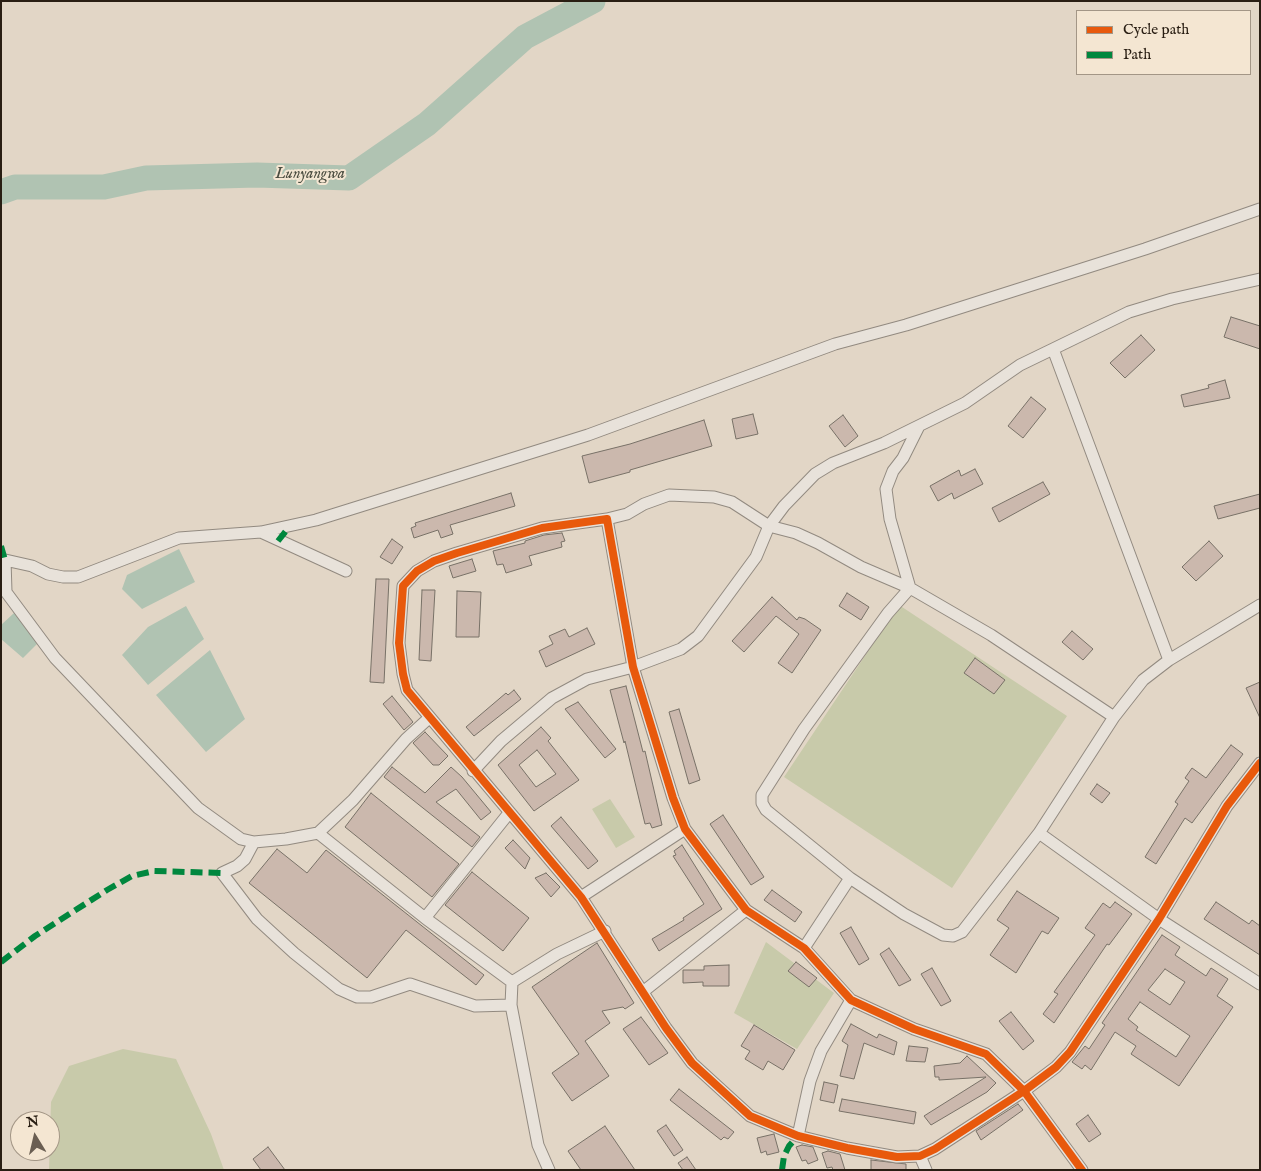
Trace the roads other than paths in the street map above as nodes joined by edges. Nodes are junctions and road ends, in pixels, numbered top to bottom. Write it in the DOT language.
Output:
graph roads {
  1 [pos="1260,209"];
  2 [pos="1260,279"];
  3 [pos="1053,349"];
  4 [pos="919,426"];
  5 [pos="607,519"];
  6 [pos="769,526"];
  7 [pos="261,532"];
  8 [pos="3,560"];
  9 [pos="346,571"];
  10 [pos="910,588"];
  11 [pos="1260,606"];
  12 [pos="1169,660"];
  13 [pos="633,667"];
  14 [pos="1114,717"];
  15 [pos="429,718"];
  16 [pos="1260,763"];
  17 [pos="473,771"];
  18 [pos="509,813"];
  19 [pos="685,829"];
  20 [pos="318,833"];
  21 [pos="1039,833"];
  22 [pos="254,842"];
  23 [pos="850,878"];
  24 [pos="582,897"];
  25 [pos="746,910"];
  26 [pos="425,918"];
  27 [pos="1159,919"];
  28 [pos="605,932"];
  29 [pos="804,948"];
  30 [pos="512,982"];
  31 [pos="1260,984"];
  32 [pos="644,991"];
  33 [pos="851,1000"];
  34 [pos="511,1005"];
  35 [pos="1024,1091"];
  36 [pos="798,1136"];
  37 [pos="920,1156"];
  38 [pos="549,1170"];
  39 [pos="926,1170"];
  40 [pos="1082,1170"];
  1 -- 7 [label="street"];
  2 -- 3 [label="street"];
  3 -- 4 [label="street"];
  3 -- 12 [label="street"];
  4 -- 6 [label="street"];
  4 -- 10 [label="street"];
  5 -- 6 [label="street"];
  5 -- 13 [label="street"];
  5 -- 15 [label="street"];
  6 -- 10 [label="street"];
  6 -- 13 [label="street"];
  7 -- 8 [label="street"];
  7 -- 9 [label="street"];
  8 -- 22 [label="street"];
  10 -- 14 [label="street"];
  10 -- 23 [label="street"];
  11 -- 12 [label="street"];
  12 -- 14 [label="street"];
  13 -- 17 [label="street"];
  13 -- 19 [label="street"];
  14 -- 21 [label="street"];
  15 -- 17 [label="street"];
  15 -- 20 [label="street"];
  16 -- 27 [label="street"];
  17 -- 18 [label="street"];
  18 -- 24 [label="street"];
  18 -- 26 [label="street"];
  19 -- 24 [label="street"];
  19 -- 25 [label="street"];
  20 -- 22 [label="street"];
  20 -- 26 [label="street"];
  21 -- 23 [label="street"];
  21 -- 27 [label="street"];
  22 -- 34 [label="street"];
  23 -- 29 [label="street"];
  24 -- 28 [label="street"];
  25 -- 29 [label="street"];
  25 -- 32 [label="street"];
  26 -- 30 [label="street"];
  27 -- 31 [label="street"];
  27 -- 35 [label="street"];
  28 -- 30 [label="street"];
  28 -- 32 [label="street"];
  29 -- 33 [label="street"];
  30 -- 34 [label="street"];
  32 -- 36 [label="street"];
  33 -- 35 [label="street"];
  33 -- 36 [label="street"];
  34 -- 38 [label="street"];
  35 -- 37 [label="street"];
  35 -- 40 [label="street"];
  36 -- 37 [label="street"];
  37 -- 39 [label="street"];
}
